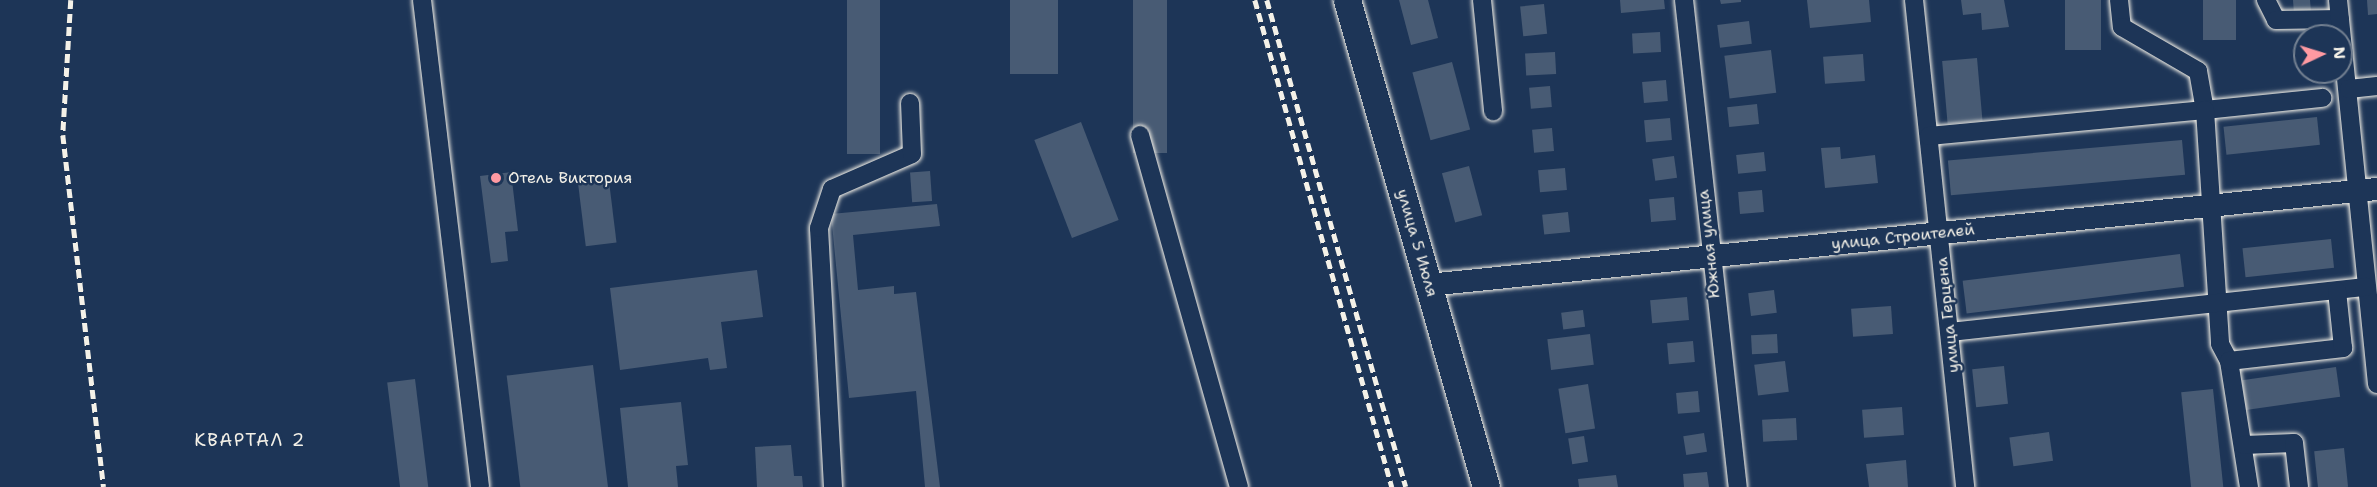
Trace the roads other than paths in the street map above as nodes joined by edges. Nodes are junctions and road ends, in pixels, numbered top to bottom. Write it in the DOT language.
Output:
graph roads {
  1 [pos="422,0"];
  2 [pos="1347,0"];
  3 [pos="1482,0"];
  4 [pos="1684,0"];
  5 [pos="1914,0"];
  6 [pos="2119,0"];
  7 [pos="2266,0"];
  8 [pos="2338,0"];
  9 [pos="2340,19"];
  10 [pos="2377,86"];
  11 [pos="2349,89"];
  12 [pos="2322,98"];
  13 [pos="910,103"];
  14 [pos="2205,110"];
  15 [pos="1493,111"];
  16 [pos="1140,135"];
  17 [pos="1929,136"];
  18 [pos="2367,189"];
  19 [pos="2211,205"];
  20 [pos="1939,232"];
  21 [pos="1710,259"];
  22 [pos="1428,285"];
  23 [pos="2366,287"];
  24 [pos="2337,291"];
  25 [pos="2216,304"];
  26 [pos="1950,332"];
  27 [pos="2229,361"];
  28 [pos="2377,384"];
  29 [pos="2244,445"];
  30 [pos="480,487"];
  31 [pos="833,487"];
  32 [pos="1239,487"];
  33 [pos="1486,487"];
  34 [pos="1738,487"];
  35 [pos="1965,487"];
  36 [pos="2248,487"];
  37 [pos="2299,487"];
  1 -- 30 [label="street"];
  2 -- 22 [label="highway, улица 5 Июля"];
  3 -- 15 [label="street"];
  4 -- 21 [label="street, Южная улица"];
  5 -- 17 [label="street, улица Герцена"];
  6 -- 14 [label="street"];
  7 -- 9 [label="street"];
  8 -- 9 [label="street"];
  9 -- 11 [label="street"];
  10 -- 11 [label="street"];
  11 -- 18 [label="street"];
  12 -- 14 [label="street"];
  13 -- 31 [label="street"];
  14 -- 17 [label="street"];
  14 -- 19 [label="street"];
  16 -- 32 [label="street"];
  17 -- 20 [label="street, улица Герцена"];
  18 -- 19 [label="main road, улица Строителей"];
  18 -- 23 [label="street"];
  19 -- 20 [label="main road, улица Строителей"];
  19 -- 25 [label="street"];
  20 -- 21 [label="main road, улица Строителей"];
  20 -- 26 [label="street, улица Герцена"];
  21 -- 22 [label="main road, улица Строителей"];
  21 -- 34 [label="street, Южная улица"];
  22 -- 33 [label="highway, улица 5 Июля"];
  23 -- 24 [label="street"];
  23 -- 28 [label="street"];
  24 -- 25 [label="street"];
  24 -- 27 [label="street"];
  25 -- 26 [label="street"];
  25 -- 27 [label="street"];
  26 -- 35 [label="street, улица Герцена"];
  27 -- 29 [label="street"];
  29 -- 36 [label="street"];
  29 -- 37 [label="street"];
}
